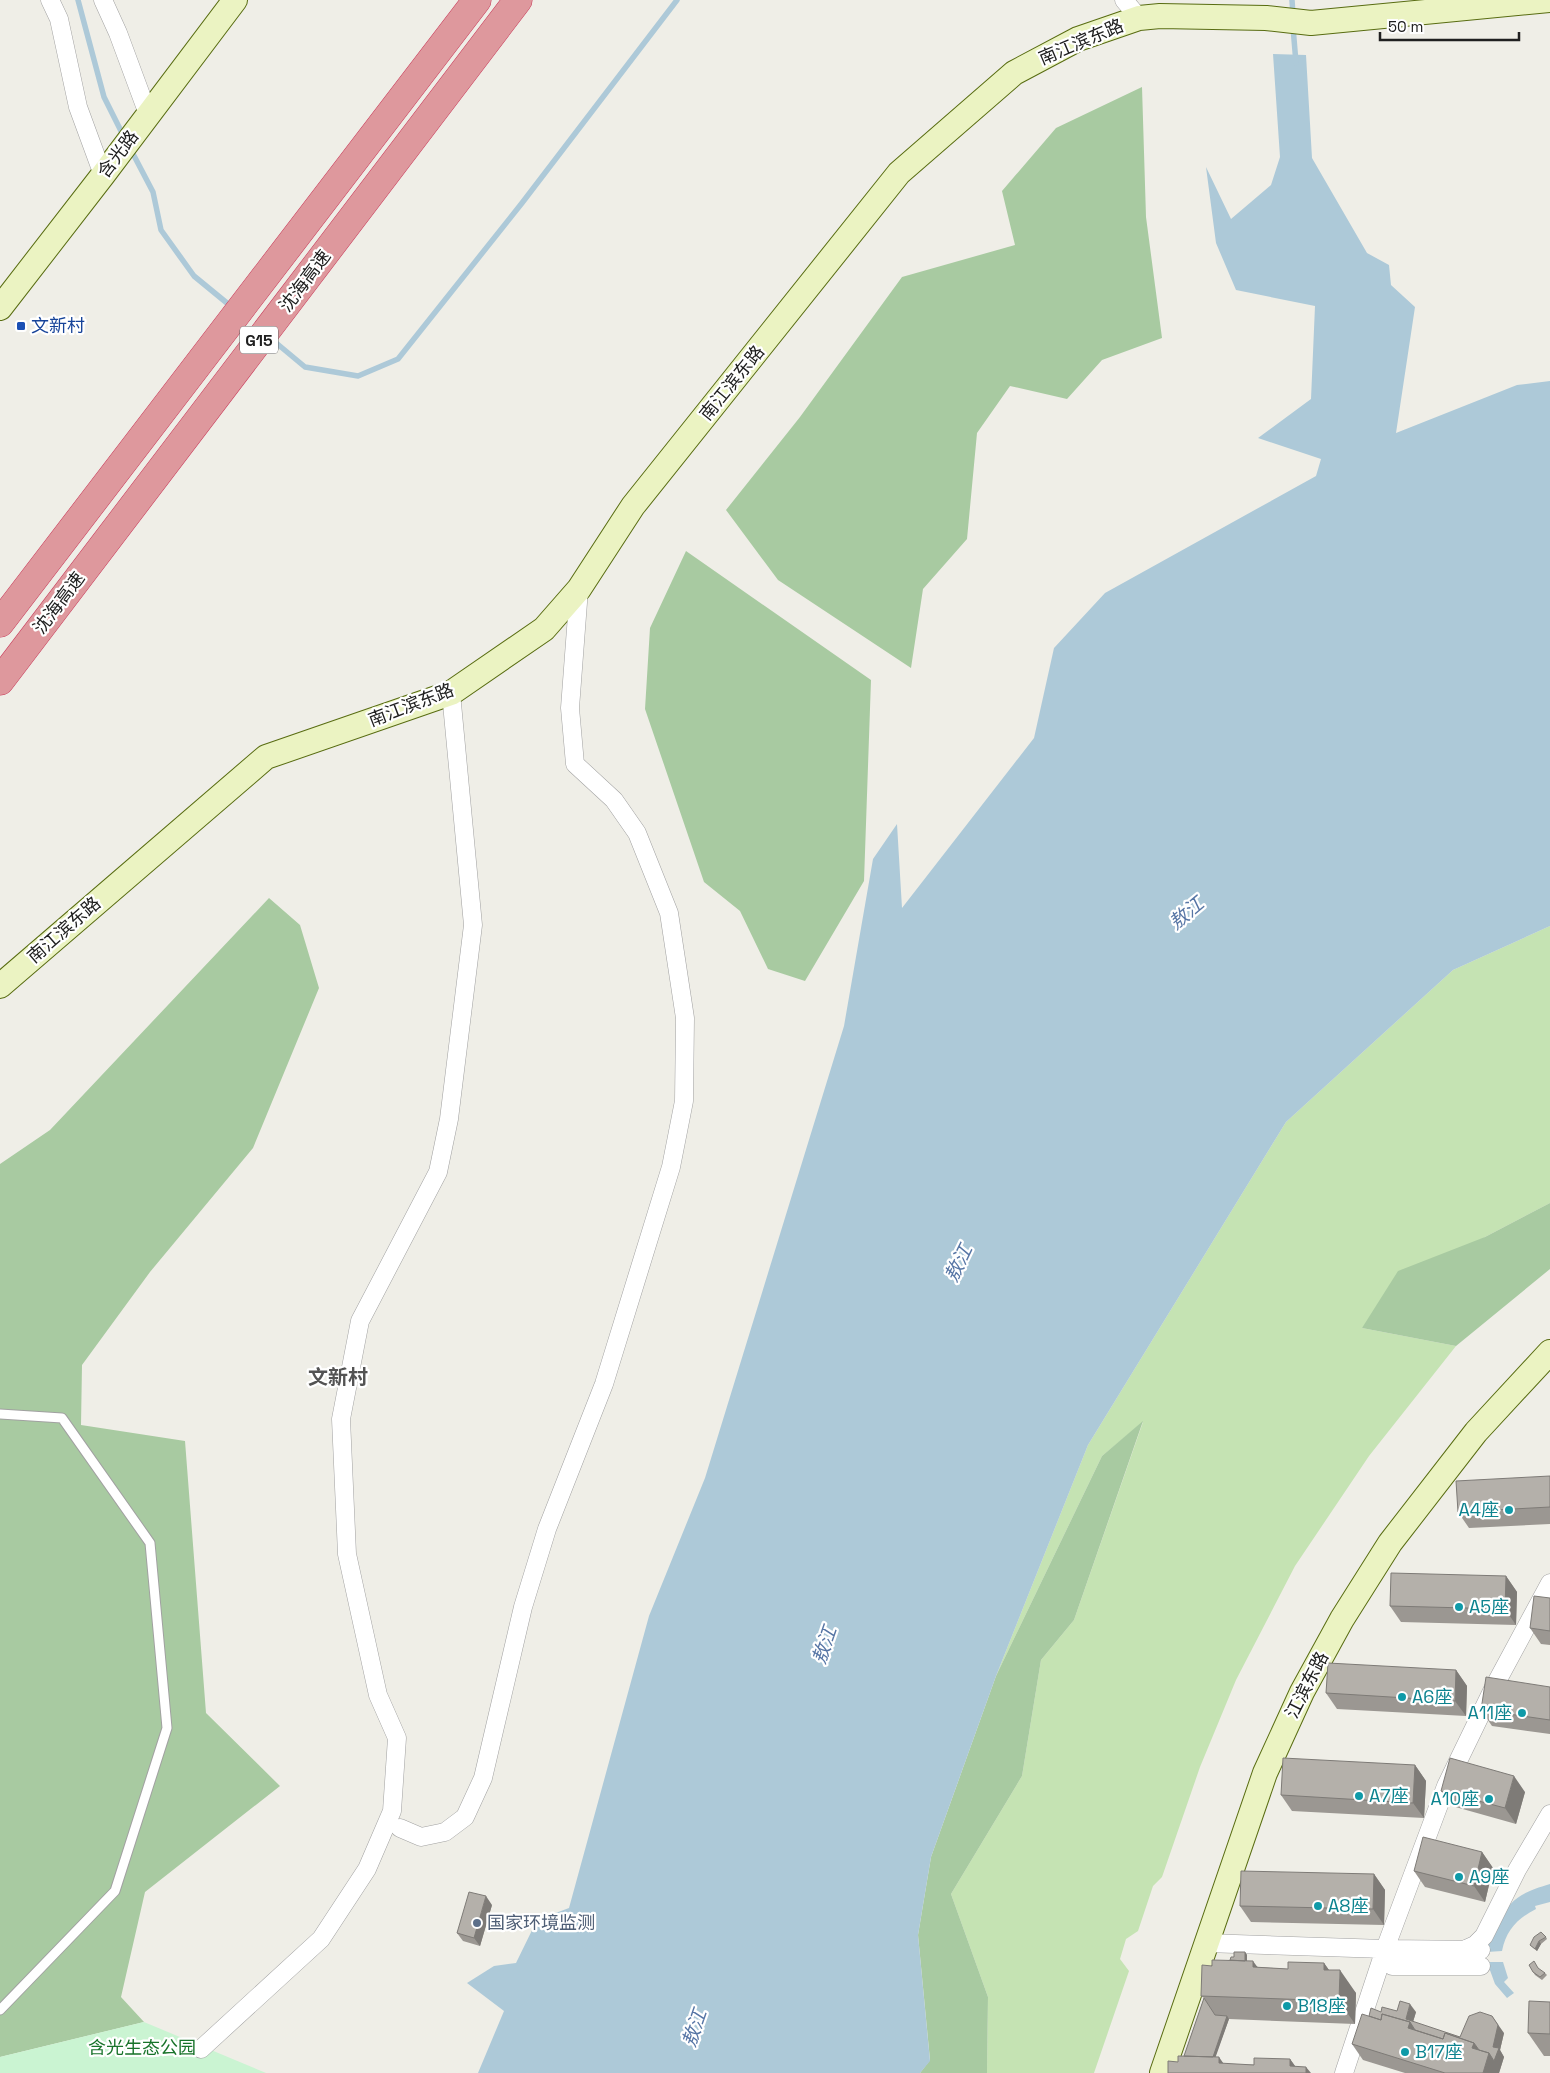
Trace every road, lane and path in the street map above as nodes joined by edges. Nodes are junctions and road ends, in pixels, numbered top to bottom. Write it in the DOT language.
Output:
graph roads {
  1 [pos="50,0"];
  2 [pos="103,0"];
  3 [pos="235,0"];
  4 [pos="477,0"];
  5 [pos="518,0"];
  6 [pos="1124,0"];
  7 [pos="1550,0"];
  8 [pos="1139,18"];
  9 [pos="146,118"];
  10 [pos="107,169"];
  11 [pos="0,308"];
  12 [pos="579,589"];
  13 [pos="0,623"];
  14 [pos="0,681"];
  15 [pos="451,693"];
  16 [pos="0,986"];
  17 [pos="1550,1352"];
  18 [pos="0,1414"];
  19 [pos="1550,1583"];
  20 [pos="1550,1814"];
  21 [pos="400,1828"];
  22 [pos="1206,1943"];
  23 [pos="1463,1950"];
  24 [pos="1385,1960"];
  25 [pos="0,2010"];
  26 [pos="1375,2018"];
  27 [pos="201,2049"];
  28 [pos="1162,2073"];
  29 [pos="1344,2073"];
  1 -- 10 [label="street"];
  2 -- 9 [label="street"];
  3 -- 9 [label="main road, 含光路"];
  4 -- 13 [label="highway, 沈海高速 / G15"];
  5 -- 14 [label="highway, 沈海高速 / G15"];
  6 -- 8 [label="street"];
  7 -- 8 [label="main road, 南江滨东路"];
  8 -- 12 [label="main road, 南江滨东路"];
  9 -- 10 [label="main road, 含光路"];
  10 -- 11 [label="main road, 含光路"];
  12 -- 15 [label="main road, 南江滨东路"];
  12 -- 21 [label="street"];
  15 -- 16 [label="main road, 南江滨东路"];
  15 -- 27 [label="street"];
  17 -- 22 [label="main road, 江滨东路"];
  18 -- 25 [label="lane"];
  19 -- 24 [label="street"];
  20 -- 23 [label="street"];
  22 -- 24 [label="street"];
  22 -- 28 [label="main road, 江滨东路"];
  23 -- 24 [label="street"];
  23 -- 24 [label="street"];
  24 -- 26 [label="street"];
  24 -- 29 [label="street"];
}
